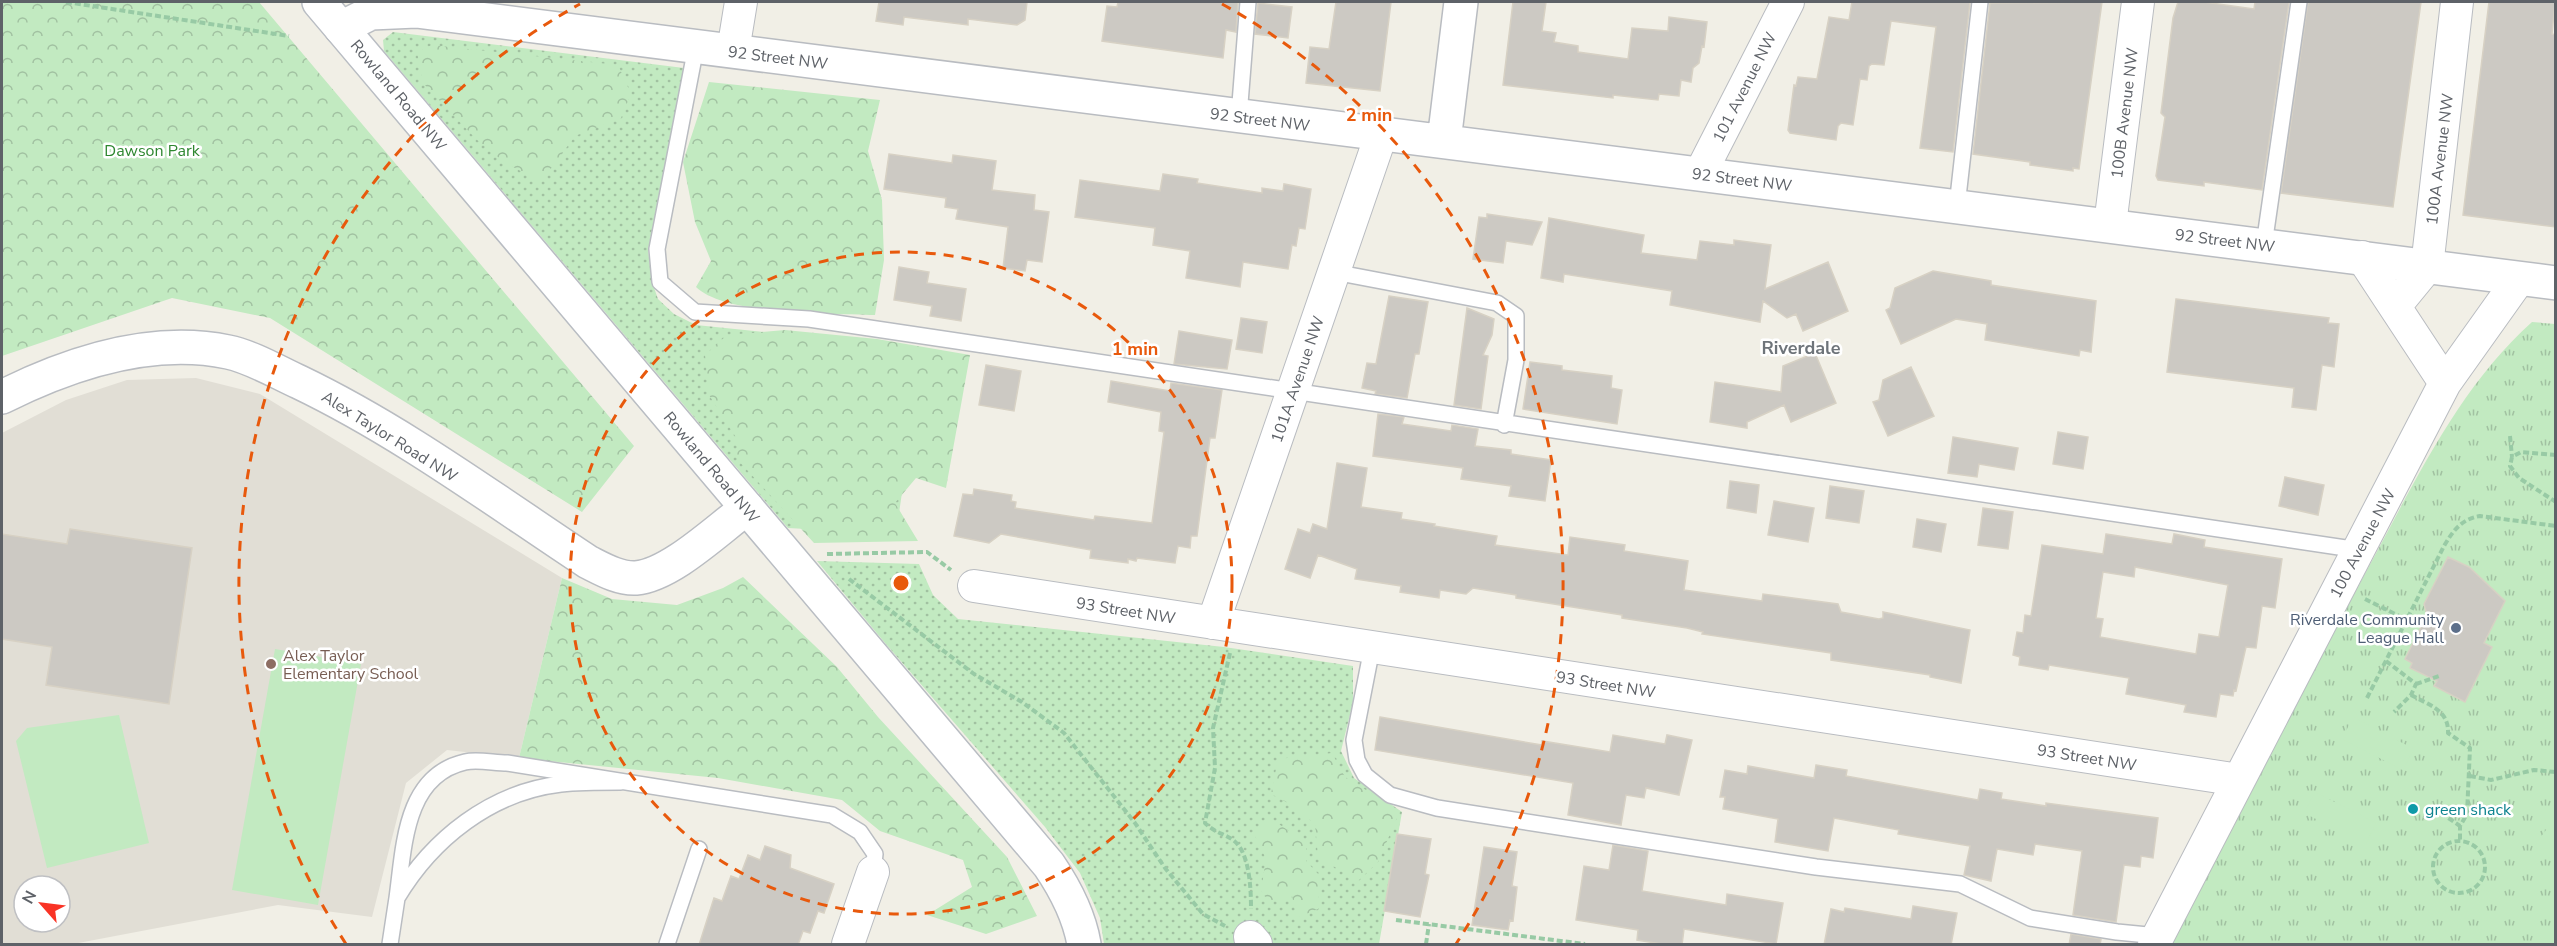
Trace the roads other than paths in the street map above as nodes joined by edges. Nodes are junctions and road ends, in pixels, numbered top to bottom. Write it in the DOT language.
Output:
graph roads {
  1 [pos="319,2"];
  2 [pos="741,2"];
  3 [pos="1248,2"];
  4 [pos="1461,2"];
  5 [pos="1788,2"];
  6 [pos="1980,2"];
  7 [pos="2138,2"];
  8 [pos="2299,2"];
  9 [pos="2457,2"];
  10 [pos="340,27"];
  11 [pos="696,47"];
  12 [pos="733,51"];
  13 [pos="1239,116"];
  14 [pos="1381,135"];
  15 [pos="1444,141"];
  16 [pos="1700,174"];
  17 [pos="1957,206"];
  18 [pos="2110,225"];
  19 [pos="2264,245"];
  20 [pos="2362,257"];
  21 [pos="2427,267"];
  22 [pos="1334,272"];
  23 [pos="2519,279"];
  24 [pos="2556,283"];
  25 [pos="2395,306"];
  26 [pos="2445,383"];
  27 [pos="1293,390"];
  28 [pos="2,397"];
  29 [pos="1504,425"];
  30 [pos="747,508"];
  31 [pos="2359,550"];
  32 [pos="974,586"];
  33 [pos="1213,624"];
  34 [pos="1372,648"];
  35 [pos="2239,780"];
  36 [pos="621,782"];
  37 [pos="699,849"];
  38 [pos="873,872"];
  39 [pos="397,898"];
  40 [pos="2156,940"];
  41 [pos="390,945"];
  42 [pos="667,945"];
  43 [pos="848,945"];
  44 [pos="1084,945"];
  1 -- 10 [label="street, Rowland Road NW"];
  2 -- 12 [label="street"];
  3 -- 13 [label="lane"];
  4 -- 15 [label="street"];
  5 -- 16 [label="street, 101 Avenue NW"];
  6 -- 17 [label="lane"];
  7 -- 18 [label="street, 100B Avenue NW"];
  8 -- 19 [label="lane"];
  9 -- 21 [label="street, 100A Avenue NW"];
  10 -- 11 [label="street, 92 Street NW"];
  10 -- 30 [label="street, Rowland Road NW"];
  11 -- 12 [label="street, 92 Street NW"];
  11 -- 27 [label="lane"];
  12 -- 13 [label="street, 92 Street NW"];
  13 -- 14 [label="street, 92 Street NW"];
  14 -- 15 [label="street, 92 Street NW"];
  14 -- 22 [label="street, 101A Avenue NW"];
  15 -- 16 [label="street, 92 Street NW"];
  16 -- 17 [label="street, 92 Street NW"];
  17 -- 18 [label="street, 92 Street NW"];
  18 -- 19 [label="street, 92 Street NW"];
  19 -- 20 [label="street, 92 Street NW"];
  20 -- 21 [label="street, 92 Street NW"];
  20 -- 25 [label="street"];
  21 -- 23 [label="street, 92 Street NW"];
  21 -- 25 [label="street"];
  22 -- 27 [label="street, 101A Avenue NW"];
  22 -- 29 [label="lane"];
  23 -- 24 [label="street, 92 Street NW"];
  23 -- 26 [label="street, 100 Avenue NW"];
  25 -- 26 [label="street"];
  26 -- 31 [label="street, 100 Avenue NW"];
  27 -- 29 [label="lane"];
  27 -- 33 [label="street, 101A Avenue NW"];
  28 -- 30 [label="street, Alex Taylor Road NW"];
  29 -- 31 [label="lane"];
  30 -- 44 [label="street, Rowland Road NW"];
  31 -- 35 [label="street, 100 Avenue NW"];
  32 -- 33 [label="street, 93 Street NW"];
  33 -- 34 [label="street, 93 Street NW"];
  34 -- 35 [label="street, 93 Street NW"];
  34 -- 40 [label="lane"];
  35 -- 40 [label="street, 100 Avenue NW"];
  36 -- 38 [label="lane"];
  36 -- 39 [label="lane"];
  36 -- 39 [label="lane"];
  37 -- 42 [label="lane"];
  38 -- 43 [label="street"];
  39 -- 41 [label="lane"];
}
